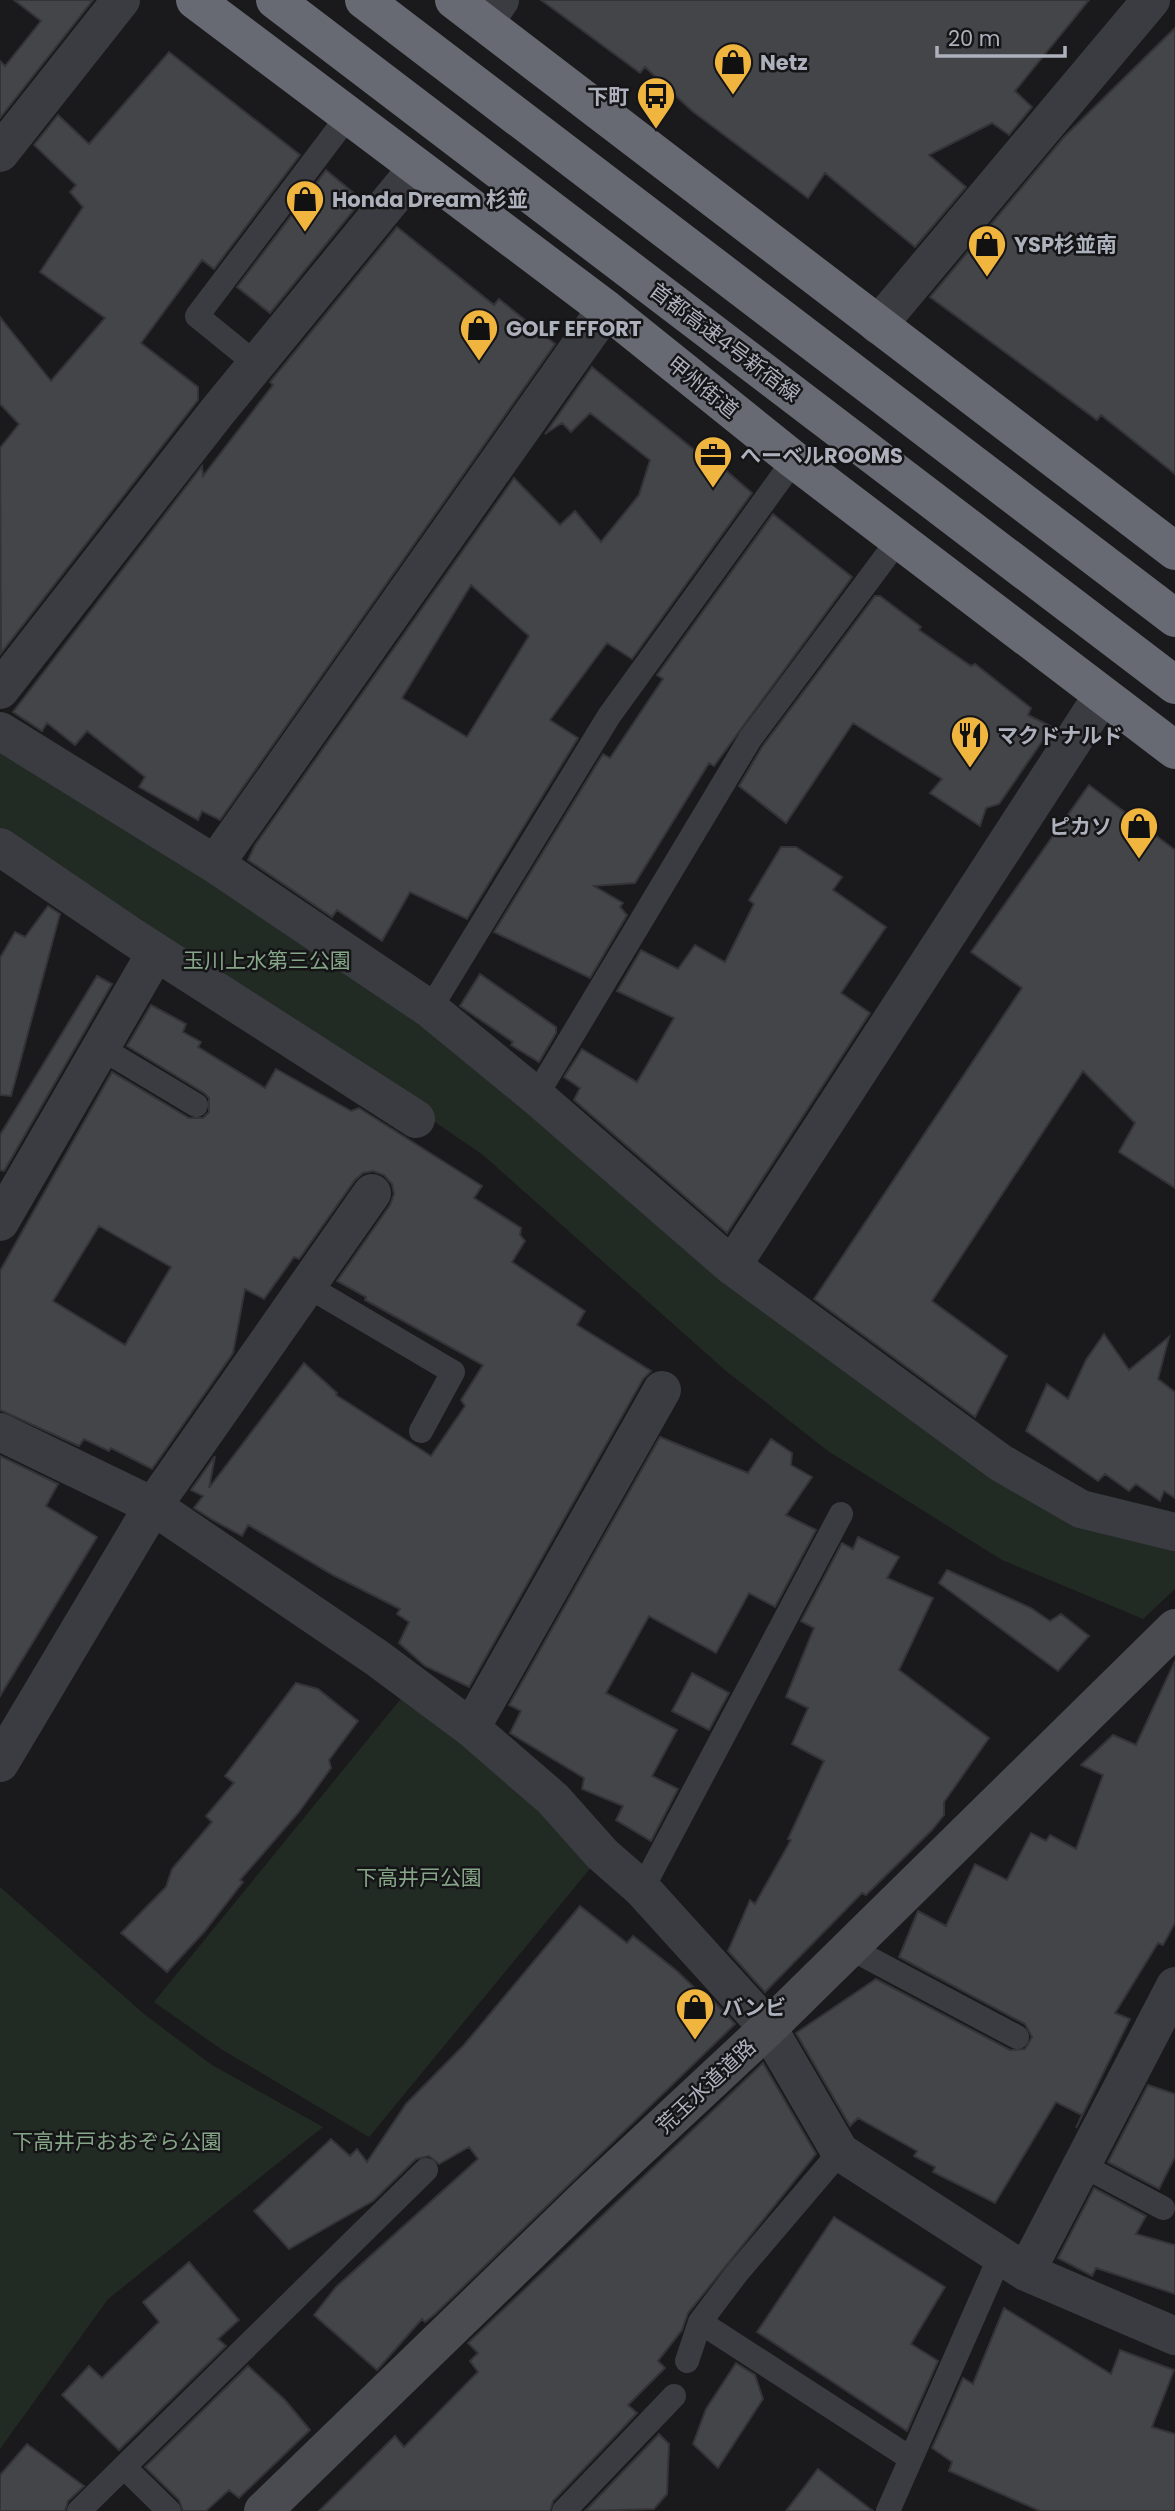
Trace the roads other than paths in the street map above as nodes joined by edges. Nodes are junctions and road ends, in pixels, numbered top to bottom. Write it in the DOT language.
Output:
graph roads {
  1 [pos="121,0"];
  2 [pos="195,0"];
  3 [pos="275,0"];
  4 [pos="364,0"];
  5 [pos="454,0"];
  6 [pos="1151,0"];
  7 [pos="493,11"];
  8 [pos="348,116"];
  9 [pos="0,153"];
  10 [pos="417,168"];
  11 [pos="606,309"];
  12 [pos="878,325"];
  13 [pos="256,364"];
  14 [pos="794,460"];
  15 [pos="899,539"];
  16 [pos="1175,551"];
  17 [pos="1175,618"];
  18 [pos="1175,685"];
  19 [pos="0,690"];
  20 [pos="1102,696"];
  21 [pos="0,731"];
  22 [pos="1175,750"];
  23 [pos="0,847"];
  24 [pos="215,864"];
  25 [pos="156,952"];
  26 [pos="430,1009"];
  27 [pos="101,1048"];
  28 [pos="536,1096"];
  29 [pos="196,1105"];
  30 [pos="416,1119"];
  31 [pos="372,1193"];
  32 [pos="0,1222"];
  33 [pos="732,1266"];
  34 [pos="309,1287"];
  35 [pos="662,1391"];
  36 [pos="421,1431"];
  37 [pos="0,1432"];
  38 [pos="153,1506"];
  39 [pos="841,1514"];
  40 [pos="1175,1532"];
  41 [pos="1175,1628"];
  42 [pos="471,1728"];
  43 [pos="0,1763"];
  44 [pos="642,1889"];
  45 [pos="848,1947"];
  46 [pos="1175,1986"];
  47 [pos="768,2028"];
  48 [pos="1017,2036"];
  49 [pos="840,2152"];
  50 [pos="1082,2165"];
  51 [pos="426,2170"];
  52 [pos="1163,2208"];
  53 [pos="1013,2263"];
  54 [pos="699,2322"];
  55 [pos="1175,2336"];
  56 [pos="687,2361"];
  57 [pos="674,2396"];
  58 [pos="910,2458"];
  59 [pos="124,2467"];
  60 [pos="79,2511"];
  61 [pos="169,2511"];
  62 [pos="263,2511"];
  63 [pos="564,2511"];
  64 [pos="888,2511"];
  1 -- 9 [label="street"];
  2 -- 8 [label="highway, 甲州街道"];
  3 -- 18 [label="highway, 首都高速4号新宿線"];
  4 -- 17 [label="highway"];
  5 -- 7 [label="highway"];
  6 -- 12 [label="street"];
  7 -- 12 [label="highway"];
  8 -- 10 [label="highway, 甲州街道"];
  8 -- 13 [label="lane"];
  10 -- 11 [label="highway, 甲州街道"];
  10 -- 13 [label="street"];
  11 -- 14 [label="highway, 甲州街道"];
  11 -- 24 [label="street"];
  12 -- 16 [label="highway"];
  13 -- 19 [label="street"];
  14 -- 15 [label="highway, 甲州街道"];
  14 -- 26 [label="lane"];
  15 -- 20 [label="highway, 甲州街道"];
  15 -- 28 [label="lane"];
  20 -- 22 [label="highway, 甲州街道"];
  20 -- 33 [label="street"];
  21 -- 24 [label="street"];
  23 -- 25 [label="street"];
  24 -- 26 [label="street"];
  25 -- 27 [label="street"];
  25 -- 30 [label="street"];
  26 -- 28 [label="street"];
  27 -- 29 [label="lane"];
  27 -- 32 [label="street"];
  28 -- 33 [label="street"];
  31 -- 34 [label="street"];
  33 -- 40 [label="street"];
  34 -- 36 [label="lane"];
  34 -- 38 [label="street"];
  35 -- 42 [label="street"];
  37 -- 38 [label="street"];
  38 -- 42 [label="street"];
  38 -- 43 [label="street"];
  39 -- 44 [label="lane"];
  41 -- 45 [label="main road, 荒玉水道道路"];
  42 -- 44 [label="street"];
  44 -- 47 [label="street"];
  45 -- 47 [label="main road, 荒玉水道道路"];
  45 -- 48 [label="lane"];
  46 -- 50 [label="street"];
  47 -- 49 [label="street"];
  47 -- 62 [label="main road, 荒玉水道道路"];
  49 -- 53 [label="street"];
  49 -- 54 [label="lane"];
  50 -- 52 [label="lane"];
  50 -- 53 [label="street"];
  51 -- 59 [label="lane"];
  53 -- 55 [label="street"];
  53 -- 58 [label="lane"];
  54 -- 56 [label="lane"];
  54 -- 58 [label="lane"];
  57 -- 63 [label="lane"];
  58 -- 64 [label="lane"];
  59 -- 60 [label="lane"];
  59 -- 61 [label="lane"];
}
